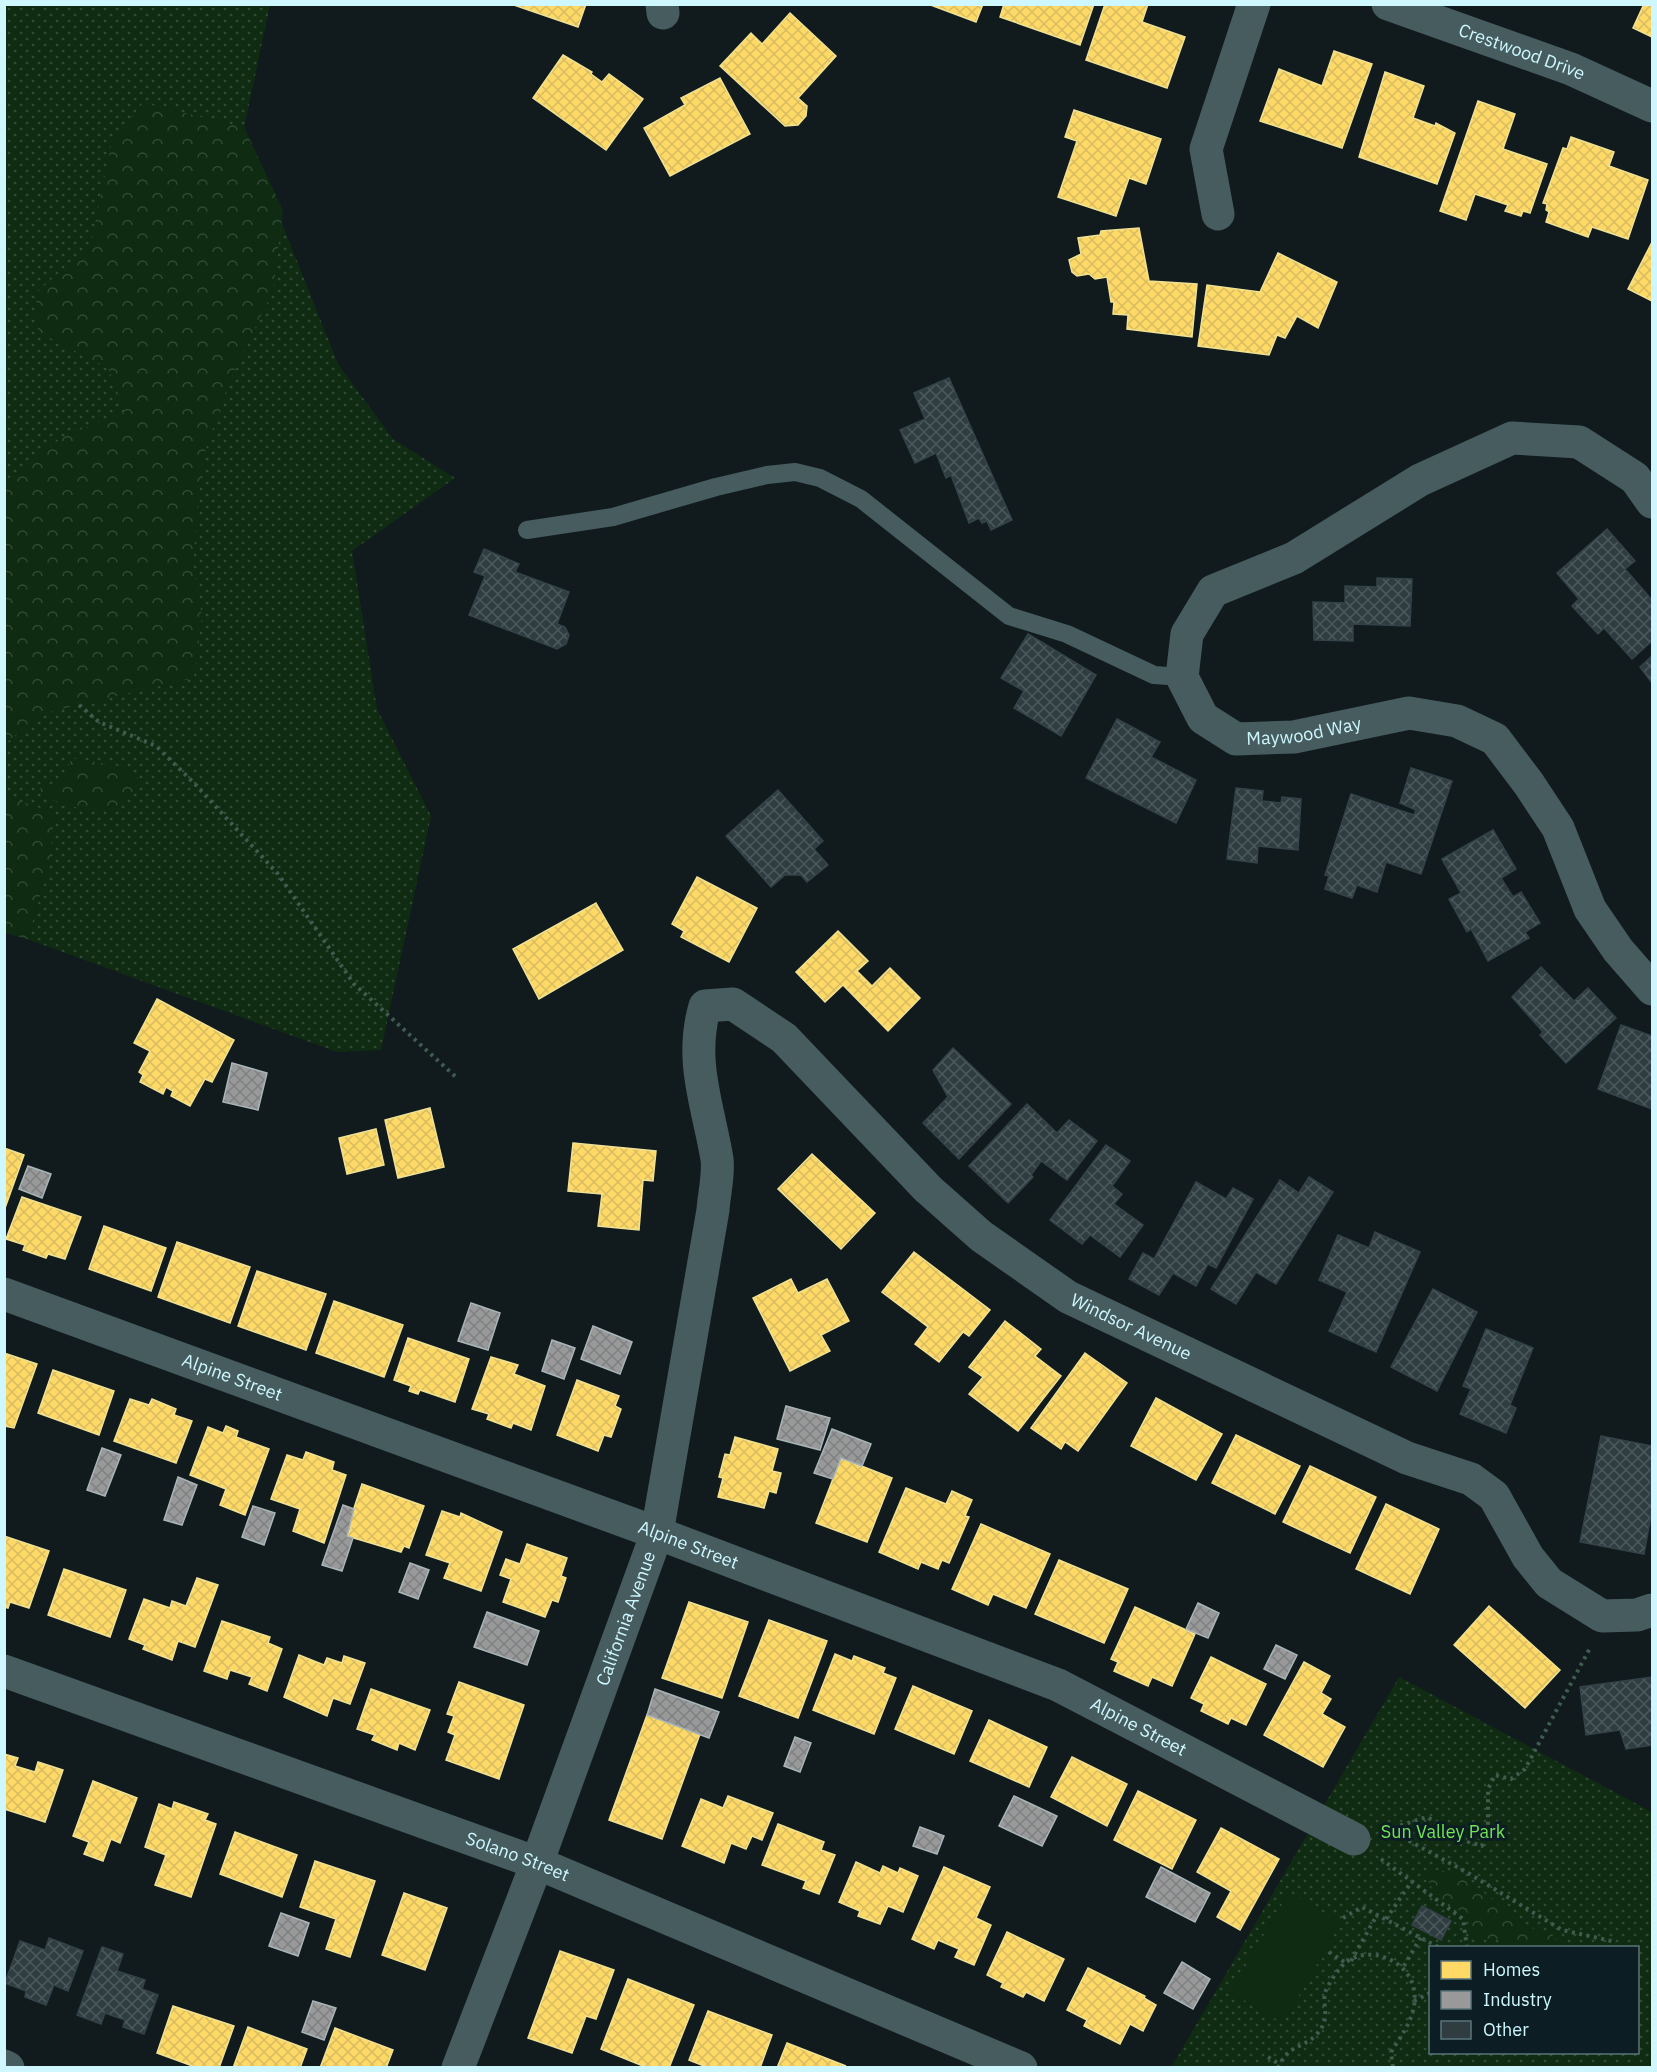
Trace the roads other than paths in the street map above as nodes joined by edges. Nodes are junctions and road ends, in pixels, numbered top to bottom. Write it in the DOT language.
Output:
graph roads {
  1 [pos="1254,4"];
  2 [pos="1388,4"];
  3 [pos="1653,106"];
  4 [pos="1218,214"];
  5 [pos="1653,502"];
  6 [pos="527,530"];
  7 [pos="1182,677"];
  8 [pos="1653,988"];
  9 [pos="701,1079"];
  10 [pos="4,1294"];
  11 [pos="657,1533"];
  12 [pos="1653,1610"];
  13 [pos="4,1671"];
  14 [pos="1354,1839"];
  15 [pos="537,1863"];
  16 [pos="458,2067"];
  17 [pos="1021,2067"];
  1 -- 4 [label="street"];
  2 -- 3 [label="street, Crestwood Drive"];
  5 -- 7 [label="street"];
  6 -- 7 [label="lane"];
  7 -- 8 [label="street, Maywood Way"];
  9 -- 11 [label="street, California Avenue"];
  9 -- 12 [label="street, Windsor Avenue"];
  10 -- 11 [label="street, Alpine Street"];
  11 -- 14 [label="street, Alpine Street"];
  11 -- 15 [label="street, California Avenue"];
  13 -- 15 [label="street, Solano Street"];
  15 -- 16 [label="street, California Avenue"];
  15 -- 17 [label="street, Solano Street"];
}
